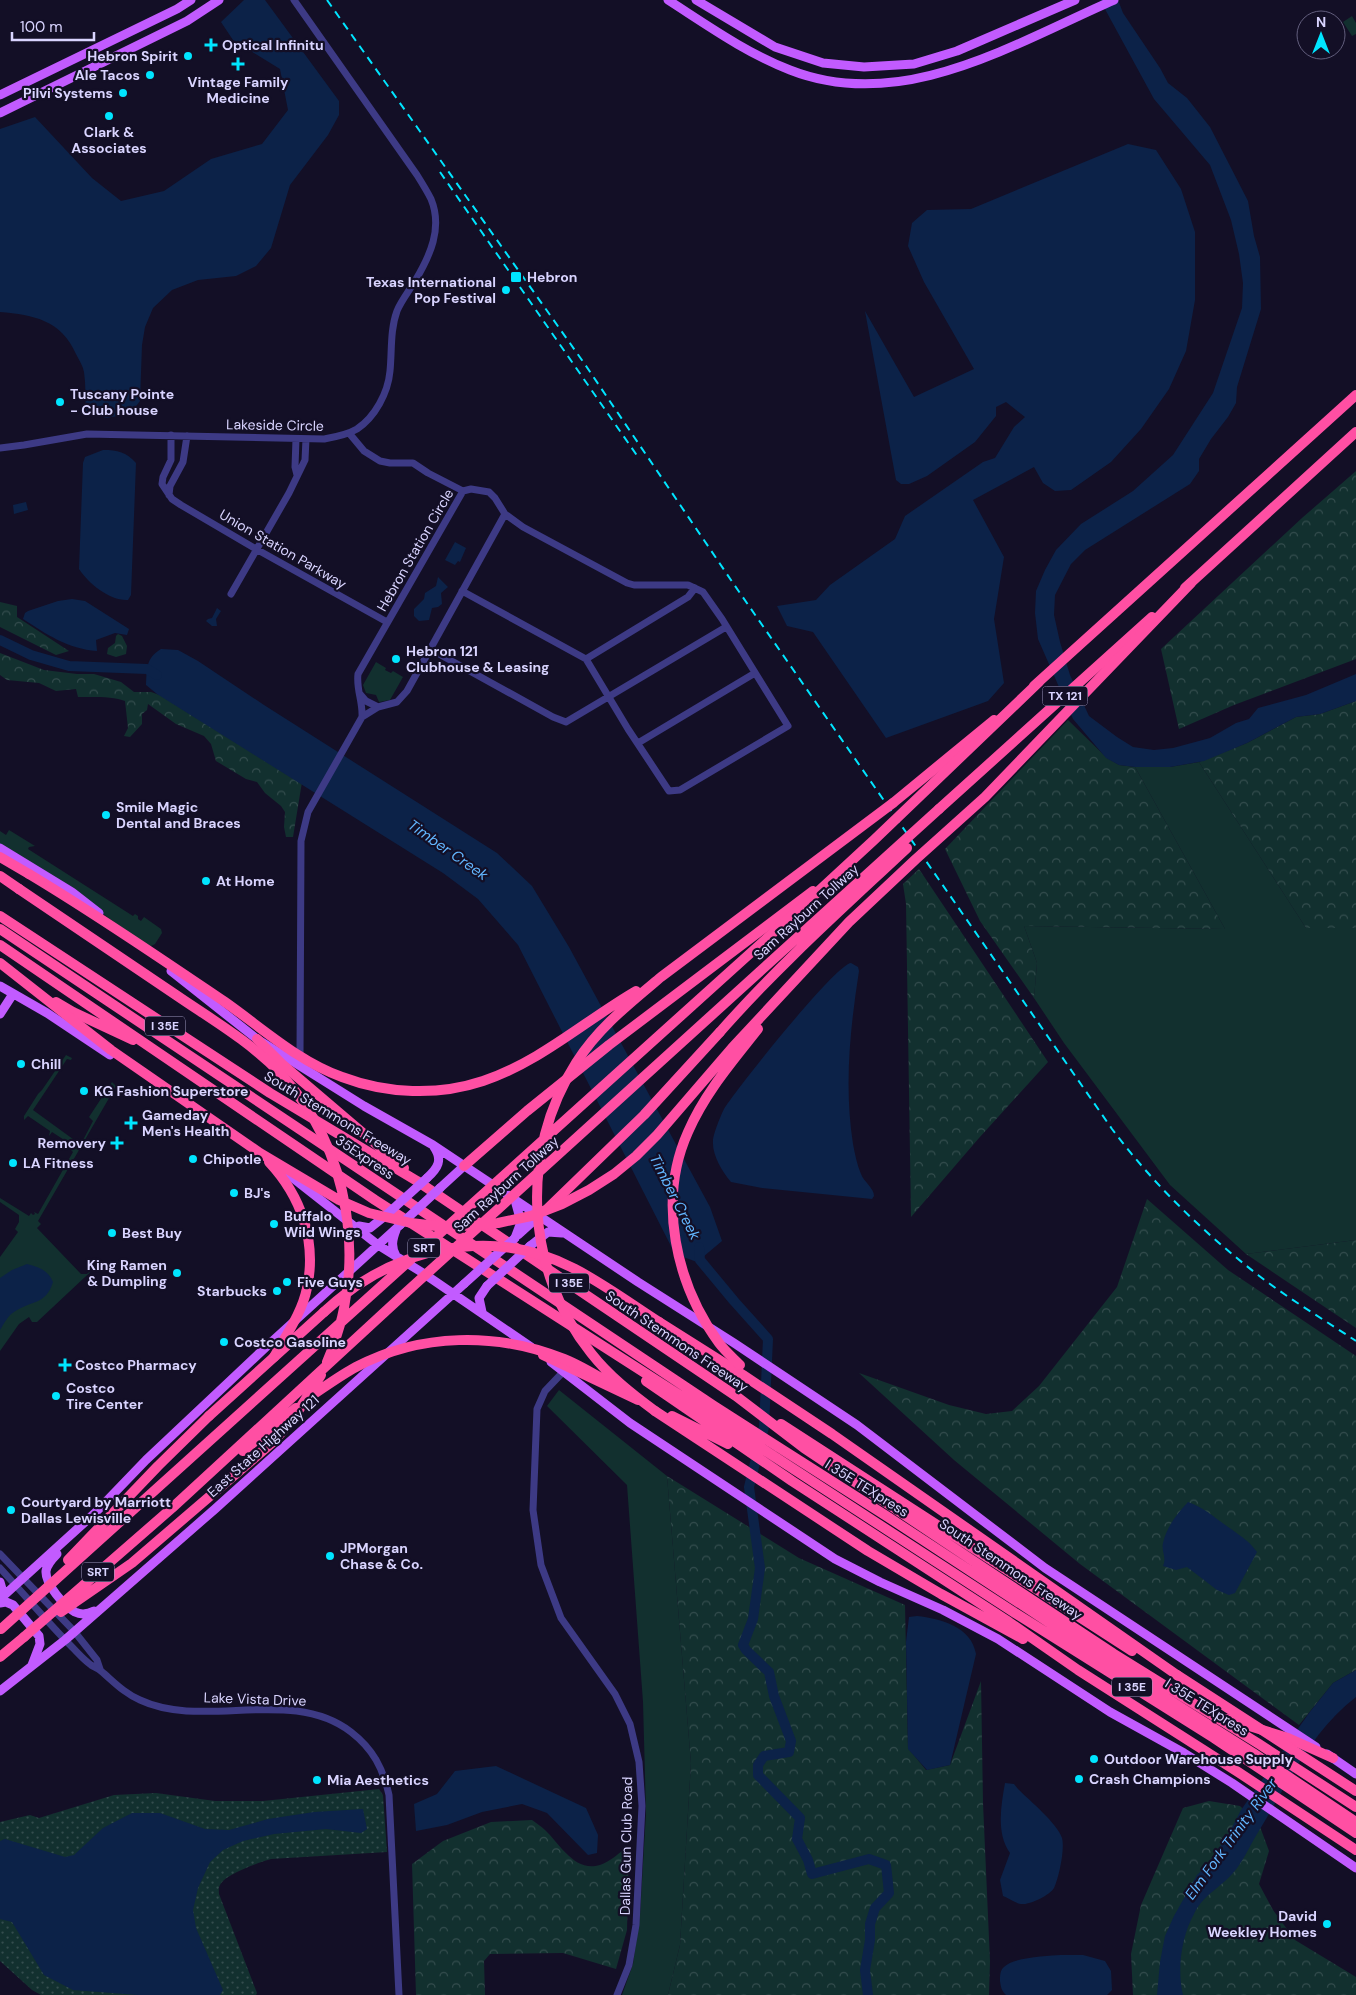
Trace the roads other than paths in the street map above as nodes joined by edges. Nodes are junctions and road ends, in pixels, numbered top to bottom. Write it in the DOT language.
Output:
graph roads {
  1 [pos="191,0"];
  2 [pos="219,0"];
  3 [pos="294,0"];
  4 [pos="668,0"];
  5 [pos="696,0"];
  6 [pos="1074,0"];
  7 [pos="1114,0"];
  8 [pos="92,49"];
  9 [pos="82,54"];
  10 [pos="100,64"];
  11 [pos="91,68"];
  12 [pos="0,95"];
  13 [pos="0,113"];
  14 [pos="1356,394"];
  15 [pos="349,433"];
  16 [pos="1356,434"];
  17 [pos="171,435"];
  18 [pos="187,436"];
  19 [pos="296,439"];
  20 [pos="306,439"];
  21 [pos="0,448"];
  22 [pos="297,475"];
  23 [pos="463,491"];
  24 [pos="168,495"];
  25 [pos="505,514"];
  26 [pos="256,549"];
  27 [pos="1191,583"];
  28 [pos="695,588"];
  29 [pos="462,591"];
  30 [pos="231,594"];
  31 [pos="387,622"];
  32 [pos="726,627"];
  33 [pos="430,649"];
  34 [pos="586,659"];
  35 [pos="755,673"];
  36 [pos="1039,682"];
  37 [pos="360,694"];
  38 [pos="609,696"];
  39 [pos="378,707"];
  40 [pos="362,717"];
  41 [pos="638,743"];
  42 [pos="940,809"];
  43 [pos="0,848"];
  44 [pos="0,857"];
  45 [pos="845,866"];
  46 [pos="0,876"];
  47 [pos="0,916"];
  48 [pos="0,929"];
  49 [pos="0,945"];
  50 [pos="0,963"];
  51 [pos="0,970"];
  52 [pos="661,977"];
  53 [pos="800,977"];
  54 [pos="0,986"];
  55 [pos="13,994"];
  56 [pos="0,1014"];
  57 [pos="257,1039"];
  58 [pos="158,1052"];
  59 [pos="299,1065"];
  60 [pos="433,1145"];
  61 [pos="260,1153"];
  62 [pos="464,1166"];
  63 [pos="422,1179"];
  64 [pos="515,1200"];
  65 [pos="539,1216"];
  66 [pos="356,1226"];
  67 [pos="398,1226"];
  68 [pos="565,1234"];
  69 [pos="514,1238"];
  70 [pos="378,1245"];
  71 [pos="396,1256"];
  72 [pos="359,1262"];
  73 [pos="453,1294"];
  74 [pos="482,1312"];
  75 [pos="538,1352"];
  76 [pos="274,1357"];
  77 [pos="564,1371"];
  78 [pos="772,1393"];
  79 [pos="655,1411"];
  80 [pos="710,1419"];
  81 [pos="805,1444"];
  82 [pos="172,1508"];
  83 [pos="94,1513"];
  84 [pos="0,1554"];
  85 [pos="0,1568"];
  86 [pos="964,1568"];
  87 [pos="0,1582"];
  88 [pos="19,1582"];
  89 [pos="1035,1582"];
  90 [pos="0,1600"];
  91 [pos="1020,1605"];
  92 [pos="100,1609"];
  93 [pos="1007,1625"];
  94 [pos="3,1628"];
  95 [pos="74,1631"];
  96 [pos="21,1640"];
  97 [pos="65,1640"];
  98 [pos="0,1657"];
  99 [pos="32,1665"];
  100 [pos="100,1669"];
  101 [pos="0,1691"];
  102 [pos="1202,1709"];
  103 [pos="1254,1753"];
  104 [pos="1333,1758"];
  105 [pos="1356,1774"];
  106 [pos="1299,1790"];
  107 [pos="1356,1791"];
  108 [pos="1356,1807"];
  109 [pos="1356,1822"];
  110 [pos="1356,1833"];
  111 [pos="1356,1846"];
  112 [pos="1356,1850"];
  113 [pos="1356,1868"];
  114 [pos="399,1995"];
  115 [pos="617,1995"];
  1 -- 8 [label="main road"];
  2 -- 10 [label="main road"];
  3 -- 15 [label="street, Lakeside Circle"];
  4 -- 7 [label="main road"];
  5 -- 6 [label="main road"];
  8 -- 9 [label="main road"];
  8 -- 10 [label="main road"];
  9 -- 11 [label="main road"];
  9 -- 12 [label="main road"];
  10 -- 11 [label="main road"];
  11 -- 13 [label="main road"];
  14 -- 36 [label="highway, TX 121"];
  15 -- 20 [label="street, Lakeside Circle"];
  15 -- 23 [label="street"];
  16 -- 27 [label="highway, TX 121"];
  17 -- 18 [label="street, Lakeside Circle"];
  17 -- 21 [label="street, Lakeside Circle"];
  17 -- 24 [label="street"];
  18 -- 19 [label="street, Lakeside Circle"];
  18 -- 24 [label="street"];
  19 -- 20 [label="street, Lakeside Circle"];
  19 -- 22 [label="street"];
  20 -- 22 [label="street"];
  22 -- 26 [label="street"];
  23 -- 25 [label="street, Hebron Station Circle"];
  23 -- 31 [label="street, Hebron Station Circle"];
  24 -- 26 [label="street, Union Station Parkway"];
  25 -- 28 [label="street"];
  25 -- 29 [label="street"];
  26 -- 30 [label="street"];
  26 -- 31 [label="street, Union Station Parkway"];
  27 -- 42 [label="highway, TX 121, bridge"];
  27 -- 53 [label="highway, bridge"];
  28 -- 32 [label="street"];
  28 -- 34 [label="street"];
  29 -- 33 [label="street"];
  29 -- 34 [label="street"];
  31 -- 37 [label="street, Hebron Station Circle"];
  32 -- 35 [label="street"];
  32 -- 38 [label="street"];
  33 -- 38 [label="street"];
  33 -- 39 [label="street"];
  34 -- 38 [label="street"];
  35 -- 41 [label="street"];
  35 -- 41 [label="street"];
  36 -- 45 [label="highway, TX 121, bridge"];
  36 -- 52 [label="highway, bridge"];
  37 -- 39 [label="street"];
  37 -- 40 [label="street, Hebron Station Circle"];
  38 -- 41 [label="street"];
  39 -- 40 [label="street"];
  40 -- 59 [label="street"];
  42 -- 65 [label="highway, bridge"];
  42 -- 82 [label="highway, Sam Rayburn Tollway / SRT, bridge"];
  43 -- 57 [label="main road, South Stemmons Freeway"];
  44 -- 52 [label="highway, bridge"];
  45 -- 62 [label="highway, bridge"];
  45 -- 94 [label="highway, Sam Rayburn Tollway / SRT, bridge"];
  46 -- 96 [label="highway, bridge"];
  47 -- 63 [label="highway, South Stemmons Freeway / I 35E"];
  48 -- 80 [label="highway, 35Express"];
  49 -- 58 [label="highway, I 35E"];
  50 -- 61 [label="highway, bridge"];
  51 -- 58 [label="highway"];
  52 -- 79 [label="highway, bridge"];
  53 -- 61 [label="highway, bridge"];
  53 -- 78 [label="highway, bridge"];
  54 -- 55 [label="main road"];
  55 -- 56 [label="main road"];
  55 -- 66 [label="main road"];
  57 -- 59 [label="main road, South Stemmons Freeway"];
  57 -- 63 [label="highway"];
  58 -- 80 [label="highway, I 35E"];
  59 -- 60 [label="main road, South Stemmons Freeway"];
  60 -- 62 [label="main road, South Stemmons Freeway"];
  60 -- 63 [label="main road"];
  61 -- 76 [label="highway, bridge"];
  62 -- 64 [label="main road, South Stemmons Freeway"];
  62 -- 67 [label="main road, bridge"];
  63 -- 66 [label="main road, bridge"];
  63 -- 81 [label="highway, South Stemmons Freeway / I 35E"];
  64 -- 65 [label="main road, South Stemmons Freeway"];
  64 -- 69 [label="main road"];
  65 -- 68 [label="main road, South Stemmons Freeway"];
  65 -- 69 [label="main road, East State Highway 121"];
  66 -- 70 [label="main road"];
  66 -- 72 [label="main road"];
  67 -- 70 [label="main road"];
  67 -- 71 [label="main road"];
  68 -- 74 [label="main road, bridge"];
  68 -- 104 [label="main road, South Stemmons Freeway"];
  69 -- 73 [label="main road, East State Highway 121, bridge"];
  70 -- 71 [label="main road"];
  70 -- 72 [label="main road"];
  71 -- 73 [label="main road"];
  72 -- 83 [label="main road"];
  73 -- 74 [label="main road"];
  73 -- 92 [label="main road, East State Highway 121"];
  74 -- 75 [label="main road"];
  75 -- 77 [label="main road"];
  75 -- 80 [label="highway"];
  76 -- 78 [label="highway, bridge"];
  76 -- 94 [label="highway, bridge"];
  77 -- 113 [label="main road"];
  77 -- 115 [label="street, Dallas Gun Club Road"];
  78 -- 89 [label="highway"];
  79 -- 82 [label="highway, bridge"];
  79 -- 93 [label="highway"];
  80 -- 86 [label="highway, I 35E TEXpress"];
  80 -- 93 [label="highway"];
  81 -- 86 [label="highway, South Stemmons Freeway / I 35E"];
  81 -- 89 [label="highway"];
  82 -- 96 [label="highway, Sam Rayburn Tollway / SRT, bridge"];
  83 -- 88 [label="main road"];
  83 -- 92 [label="main road"];
  84 -- 88 [label="street, Lake Vista Drive"];
  85 -- 88 [label="street, Lake Vista Drive"];
  86 -- 91 [label="highway, South Stemmons Freeway / I 35E"];
  86 -- 91 [label="highway, South Stemmons Freeway / I 35E"];
  87 -- 90 [label="main road"];
  88 -- 90 [label="main road"];
  88 -- 95 [label="street, Lake Vista Drive"];
  88 -- 97 [label="street, Lake Vista Drive"];
  89 -- 107 [label="highway, bridge"];
  90 -- 99 [label="main road"];
  91 -- 102 [label="highway, South Stemmons Freeway / I 35E"];
  91 -- 103 [label="highway, South Stemmons Freeway / I 35E"];
  92 -- 95 [label="main road, East State Highway 121"];
  93 -- 112 [label="highway"];
  95 -- 97 [label="main road, East State Highway 121"];
  95 -- 100 [label="street, Lake Vista Drive"];
  96 -- 98 [label="highway, Sam Rayburn Tollway / SRT"];
  97 -- 99 [label="main road, East State Highway 121"];
  97 -- 100 [label="street, Lake Vista Drive"];
  99 -- 101 [label="main road, East State Highway 121"];
  100 -- 114 [label="street, Lake Vista Drive"];
  102 -- 103 [label="highway, South Stemmons Freeway / I 35E"];
  102 -- 104 [label="highway, bridge"];
  103 -- 106 [label="highway, South Stemmons Freeway / I 35E"];
  103 -- 108 [label="highway, South Stemmons Freeway / I 35E"];
  104 -- 105 [label="main road, South Stemmons Freeway"];
  106 -- 109 [label="highway"];
  106 -- 110 [label="highway, I 35E"];
  106 -- 111 [label="highway"];
}
